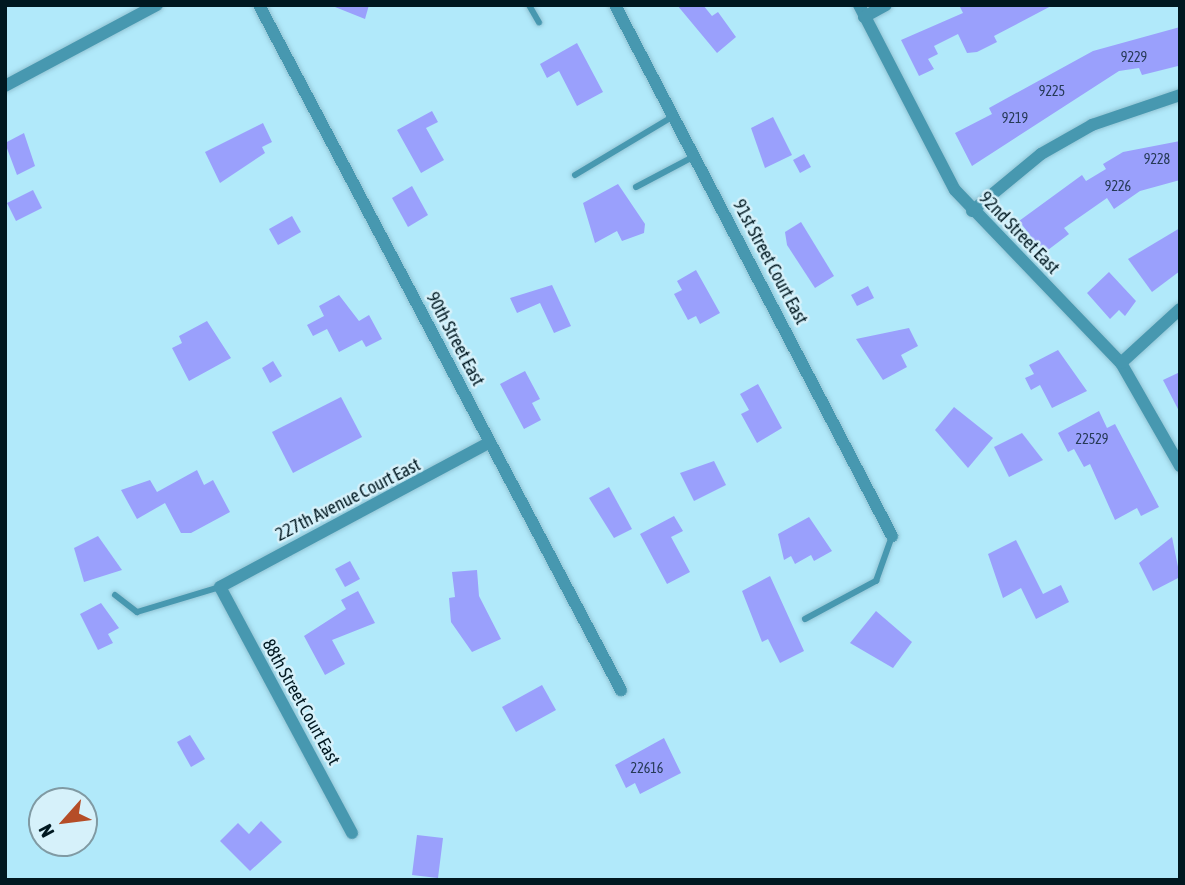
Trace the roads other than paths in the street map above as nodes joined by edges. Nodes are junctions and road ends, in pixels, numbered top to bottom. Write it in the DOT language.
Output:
graph roads {
  1 [pos="157,5"];
  2 [pos="259,5"];
  3 [pos="529,5"];
  4 [pos="615,5"];
  5 [pos="886,5"];
  6 [pos="861,11"];
  7 [pos="538,22"];
  8 [pos="5,86"];
  9 [pos="1180,95"];
  10 [pos="674,116"];
  11 [pos="695,156"];
  12 [pos="575,175"];
  13 [pos="636,187"];
  14 [pos="972,211"];
  15 [pos="1180,309"];
  16 [pos="1121,363"];
  17 [pos="490,442"];
  18 [pos="1180,466"];
  19 [pos="892,536"];
  20 [pos="220,587"];
  21 [pos="115,595"];
  22 [pos="805,619"];
  23 [pos="621,690"];
  24 [pos="352,833"];
  1 -- 8 [label="street"];
  2 -- 17 [label="street, 90th Street East"];
  3 -- 7 [label="lane"];
  4 -- 10 [label="street, 91st Street Court East"];
  5 -- 6 [label="street"];
  6 -- 14 [label="street, 92nd Street East"];
  9 -- 14 [label="street"];
  10 -- 11 [label="street, 91st Street Court East"];
  10 -- 12 [label="lane"];
  11 -- 13 [label="lane"];
  11 -- 19 [label="street, 91st Street Court East"];
  14 -- 16 [label="street, 92nd Street East"];
  15 -- 16 [label="street"];
  16 -- 18 [label="street, 92nd Street East"];
  17 -- 20 [label="street, 227th Avenue Court East"];
  17 -- 23 [label="street, 90th Street East"];
  19 -- 22 [label="lane"];
  20 -- 21 [label="lane"];
  20 -- 24 [label="street, 88th Street Court East"];
}
